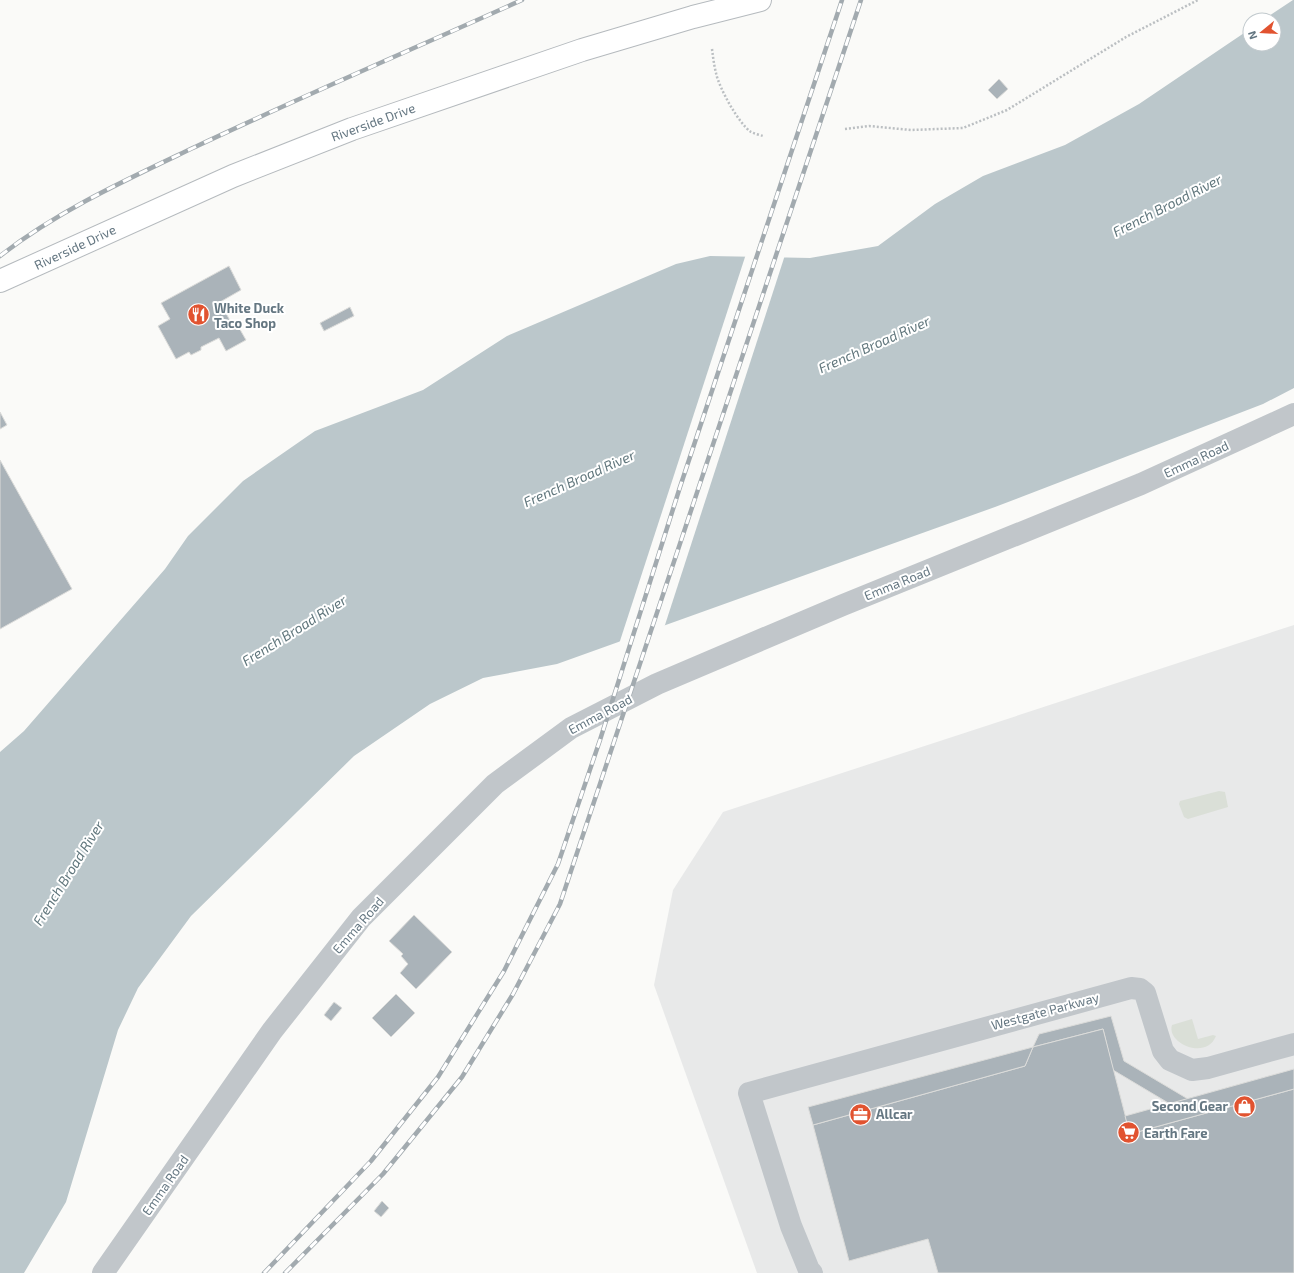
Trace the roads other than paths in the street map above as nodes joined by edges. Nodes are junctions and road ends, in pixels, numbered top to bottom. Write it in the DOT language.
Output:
graph roads {
  1 [pos="760,0"];
  2 [pos="0,281"];
  3 [pos="1294,414"];
  4 [pos="1294,1044"];
  5 [pos="807,1272"];
  6 [pos="103,1273"];
  1 -- 2 [label="main road, Riverside Drive"];
  3 -- 6 [label="street, Emma Road"];
  4 -- 5 [label="street, Westgate Parkway"];
}
